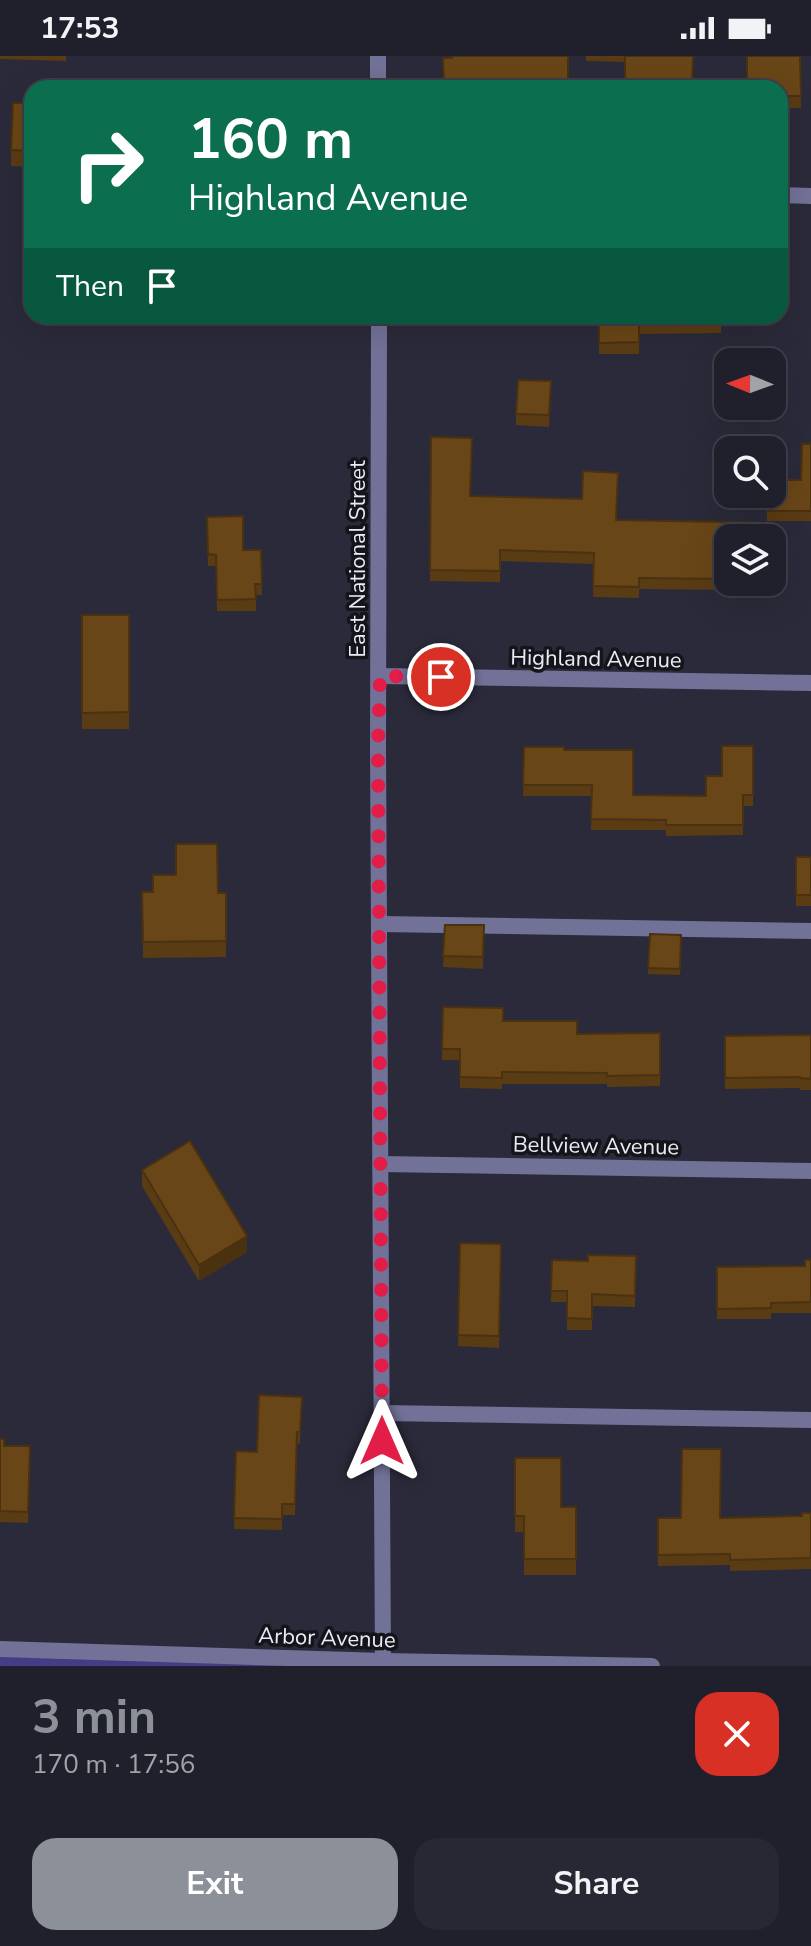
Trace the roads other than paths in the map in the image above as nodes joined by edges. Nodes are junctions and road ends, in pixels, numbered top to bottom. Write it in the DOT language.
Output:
graph roads {
  1 [pos="378,56"];
  2 [pos="378,80"];
  3 [pos="788,195"];
  4 [pos="811,196"];
  5 [pos="379,324"];
  6 [pos="380,676"];
  7 [pos="811,683"];
  8 [pos="381,924"];
  9 [pos="811,931"];
  10 [pos="381,1164"];
  11 [pos="811,1171"];
  12 [pos="382,1413"];
  13 [pos="811,1420"];
  14 [pos="0,1649"];
  15 [pos="383,1664"];
  16 [pos="652,1666"];
  1 -- 2 [label="street"];
  3 -- 4 [label="street"];
  5 -- 6 [label="street, East National Street"];
  6 -- 7 [label="street, Highland Avenue"];
  6 -- 8 [label="street, East National Street"];
  8 -- 9 [label="street"];
  8 -- 10 [label="street, East National Street"];
  10 -- 11 [label="street, Bellview Avenue"];
  10 -- 12 [label="street, East National Street"];
  12 -- 13 [label="street"];
  12 -- 15 [label="street, East National Street"];
  14 -- 15 [label="street, Arbor Avenue"];
  15 -- 16 [label="street, Arbor Avenue"];
}
